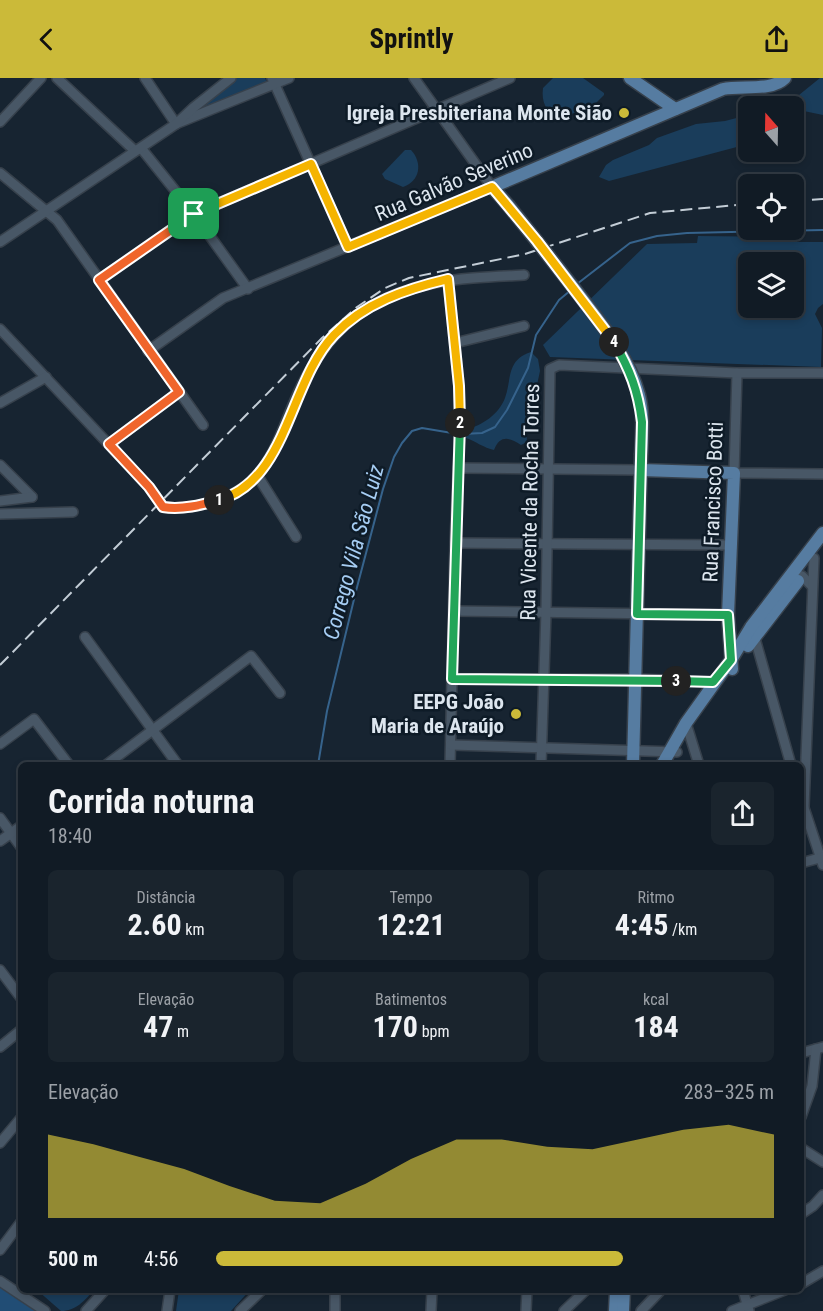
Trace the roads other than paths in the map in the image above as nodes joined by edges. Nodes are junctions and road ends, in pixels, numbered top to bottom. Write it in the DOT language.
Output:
graph roads {
  1 [pos="41,78"];
  2 [pos="57,78"];
  3 [pos="145,78"];
  4 [pos="231,78"];
  5 [pos="289,78"];
  6 [pos="414,78"];
  7 [pos="510,78"];
  8 [pos="630,78"];
  9 [pos="785,78"];
  10 [pos="273,81"];
  11 [pos="647,83"];
  12 [pos="675,109"];
  13 [pos="437,110"];
  14 [pos="0,122"];
  15 [pos="176,124"];
  16 [pos="138,149"];
  17 [pos="311,164"];
  18 [pos="0,172"];
  19 [pos="492,187"];
  20 [pos="46,212"];
  21 [pos="194,214"];
  22 [pos="0,242"];
  23 [pos="348,247"];
  24 [pos="524,275"];
  25 [pos="448,279"];
  26 [pos="99,280"];
  27 [pos="248,289"];
  28 [pos="524,326"];
  29 [pos="0,329"];
  30 [pos="455,343"];
  31 [pos="148,351"];
  32 [pos="737,373"];
  33 [pos="823,373"];
  34 [pos="46,378"];
  35 [pos="179,392"];
  36 [pos="0,403"];
  37 [pos="203,425"];
  38 [pos="109,444"];
  39 [pos="0,465"];
  40 [pos="458,468"];
  41 [pos="548,468"];
  42 [pos="640,470"];
  43 [pos="734,473"];
  44 [pos="823,474"];
  45 [pos="257,476"];
  46 [pos="22,499"];
  47 [pos="0,501"];
  48 [pos="0,512"];
  49 [pos="73,512"];
  50 [pos="823,533"];
  51 [pos="296,537"];
  52 [pos="455,543"];
  53 [pos="547,543"];
  54 [pos="639,544"];
  55 [pos="730,545"];
  56 [pos="823,546"];
  57 [pos="814,558"];
  58 [pos="797,575"];
  59 [pos="812,585"];
  60 [pos="454,611"];
  61 [pos="546,612"];
  62 [pos="637,614"];
  63 [pos="728,615"];
  64 [pos="753,632"];
  65 [pos="84,637"];
  66 [pos="732,664"];
  67 [pos="452,679"];
  68 [pos="545,680"];
  69 [pos="636,680"];
  70 [pos="713,682"];
  71 [pos="280,693"];
  72 [pos="688,728"];
  73 [pos="153,730"];
  74 [pos="0,744"];
  75 [pos="450,745"];
  76 [pos="787,747"];
  77 [pos="806,747"];
  78 [pos="542,748"];
  79 [pos="633,750"];
  80 [pos="673,751"];
  81 [pos="67,762"];
  82 [pos="110,762"];
  83 [pos="176,762"];
  84 [pos="450,762"];
  85 [pos="541,762"];
  86 [pos="633,762"];
  87 [pos="664,762"];
  88 [pos="671,762"];
  89 [pos="698,762"];
  90 [pos="790,762"];
  91 [pos="804,769"];
  92 [pos="804,806"];
  93 [pos="0,818"];
  94 [pos="18,828"];
  95 [pos="11,833"];
  96 [pos="0,841"];
  97 [pos="18,843"];
  98 [pos="822,860"];
  99 [pos="804,863"];
  100 [pos="0,970"];
  101 [pos="18,994"];
  102 [pos="18,1032"];
  103 [pos="0,1047"];
  104 [pos="819,1048"];
  105 [pos="804,1052"];
  106 [pos="804,1109"];
  107 [pos="18,1122"];
  108 [pos="0,1143"];
  109 [pos="804,1150"];
  110 [pos="823,1162"];
  111 [pos="823,1195"];
  112 [pos="804,1212"];
  113 [pos="18,1226"];
  114 [pos="0,1250"];
  115 [pos="823,1271"];
  116 [pos="0,1281"];
  117 [pos="804,1282"];
  118 [pos="102,1293"];
  119 [pos="170,1293"];
  120 [pos="259,1293"];
  121 [pos="336,1293"];
  122 [pos="432,1293"];
  123 [pos="527,1293"];
  124 [pos="583,1293"];
  125 [pos="616,1293"];
  126 [pos="624,1293"];
  127 [pos="658,1293"];
  128 [pos="744,1293"];
  129 [pos="779,1293"];
  130 [pos="748,1308"];
  131 [pos="45,1311"];
  132 [pos="86,1311"];
  133 [pos="167,1311"];
  134 [pos="240,1311"];
  135 [pos="335,1311"];
  136 [pos="431,1311"];
  137 [pos="526,1311"];
  138 [pos="564,1311"];
  139 [pos="615,1311"];
  140 [pos="623,1311"];
  141 [pos="641,1311"];
  142 [pos="732,1311"];
  1 -- 14 [label="street"];
  2 -- 16 [label="street"];
  3 -- 15 [label="street"];
  4 -- 15 [label="street"];
  5 -- 10 [label="street"];
  6 -- 13 [label="street"];
  7 -- 13 [label="street"];
  8 -- 11 [label="main road"];
  9 -- 12 [label="main road, Rua Galvão Severino"];
  10 -- 15 [label="street"];
  10 -- 17 [label="street"];
  11 -- 12 [label="main road"];
  12 -- 19 [label="main road, Rua Galvão Severino"];
  13 -- 17 [label="street"];
  13 -- 19 [label="street"];
  15 -- 16 [label="street"];
  16 -- 20 [label="street"];
  16 -- 21 [label="street"];
  17 -- 21 [label="street"];
  17 -- 23 [label="street"];
  18 -- 20 [label="street"];
  19 -- 23 [label="street, Rua Galvão Severino"];
  19 -- 42 [label="main road, bridge"];
  20 -- 22 [label="street"];
  20 -- 26 [label="street"];
  21 -- 26 [label="street"];
  21 -- 27 [label="street"];
  23 -- 27 [label="street, Rua Galvão Severino"];
  24 -- 25 [label="street"];
  25 -- 30 [label="street"];
  25 -- 45 [label="street"];
  26 -- 31 [label="street"];
  27 -- 31 [label="street, Rua Galvão Severino"];
  28 -- 30 [label="street"];
  29 -- 34 [label="street"];
  30 -- 40 [label="street"];
  31 -- 35 [label="street"];
  32 -- 33 [label="street, Rua Vicente da Rocha Torres"];
  32 -- 41 [label="street, Rua Vicente da Rocha Torres"];
  32 -- 43 [label="street, Rua Francisco Botti"];
  34 -- 36 [label="street"];
  34 -- 38 [label="street"];
  35 -- 37 [label="street"];
  35 -- 38 [label="street"];
  38 -- 45 [label="street"];
  39 -- 46 [label="street"];
  40 -- 41 [label="street"];
  40 -- 52 [label="street"];
  41 -- 42 [label="street"];
  41 -- 53 [label="street, Rua Vicente da Rocha Torres"];
  42 -- 43 [label="main road"];
  42 -- 54 [label="main road"];
  43 -- 44 [label="street"];
  43 -- 55 [label="main road, Rua Francisco Botti"];
  45 -- 51 [label="street"];
  46 -- 47 [label="street"];
  46 -- 48 [label="street"];
  48 -- 49 [label="street"];
  50 -- 58 [label="main road"];
  52 -- 53 [label="street"];
  52 -- 60 [label="street"];
  53 -- 54 [label="street"];
  53 -- 61 [label="street, Rua Vicente da Rocha Torres"];
  54 -- 55 [label="street"];
  54 -- 62 [label="main road"];
  55 -- 63 [label="main road, Rua Francisco Botti"];
  56 -- 57 [label="main road"];
  57 -- 58 [label="main road"];
  57 -- 59 [label="street"];
  58 -- 59 [label="street"];
  58 -- 64 [label="main road"];
  59 -- 77 [label="street"];
  60 -- 61 [label="street"];
  60 -- 67 [label="street"];
  61 -- 62 [label="street"];
  61 -- 68 [label="street, Rua Vicente da Rocha Torres"];
  62 -- 63 [label="street"];
  62 -- 69 [label="main road"];
  63 -- 66 [label="main road, Rua Francisco Botti"];
  64 -- 66 [label="main road"];
  64 -- 76 [label="street"];
  65 -- 73 [label="street"];
  66 -- 70 [label="main road"];
  66 -- 72 [label="main road"];
  67 -- 68 [label="street"];
  67 -- 75 [label="street"];
  68 -- 69 [label="street"];
  68 -- 78 [label="street, Rua Vicente da Rocha Torres"];
  69 -- 70 [label="street"];
  69 -- 79 [label="main road"];
  70 -- 72 [label="main road"];
  71 -- 73 [label="street"];
  72 -- 80 [label="main road"];
  72 -- 89 [label="street"];
  73 -- 82 [label="street"];
  73 -- 83 [label="street"];
  74 -- 81 [label="street"];
  75 -- 78 [label="street"];
  75 -- 84 [label="street"];
  76 -- 77 [label="street"];
  76 -- 90 [label="street"];
  77 -- 91 [label="street"];
  78 -- 79 [label="street"];
  78 -- 85 [label="street, Rua Vicente da Rocha Torres"];
  79 -- 80 [label="street"];
  79 -- 86 [label="main road"];
  80 -- 87 [label="main road"];
  80 -- 88 [label="main road"];
  92 -- 98 [label="street"];
  93 -- 95 [label="street"];
  94 -- 95 [label="street"];
  95 -- 96 [label="street"];
  95 -- 97 [label="street"];
  98 -- 99 [label="street"];
  100 -- 101 [label="street"];
  102 -- 103 [label="street"];
  104 -- 105 [label="street"];
  104 -- 106 [label="street"];
  107 -- 108 [label="street"];
  109 -- 110 [label="street"];
  111 -- 112 [label="street"];
  113 -- 114 [label="street"];
  115 -- 117 [label="street"];
  116 -- 131 [label="street"];
  118 -- 132 [label="street"];
  119 -- 133 [label="street"];
  120 -- 134 [label="street"];
  121 -- 135 [label="street"];
  122 -- 136 [label="street"];
  123 -- 137 [label="street"];
  124 -- 138 [label="street"];
  125 -- 139 [label="main road"];
  126 -- 140 [label="main road"];
  127 -- 141 [label="street"];
  128 -- 130 [label="street"];
  129 -- 130 [label="street"];
  130 -- 142 [label="street"];
}
